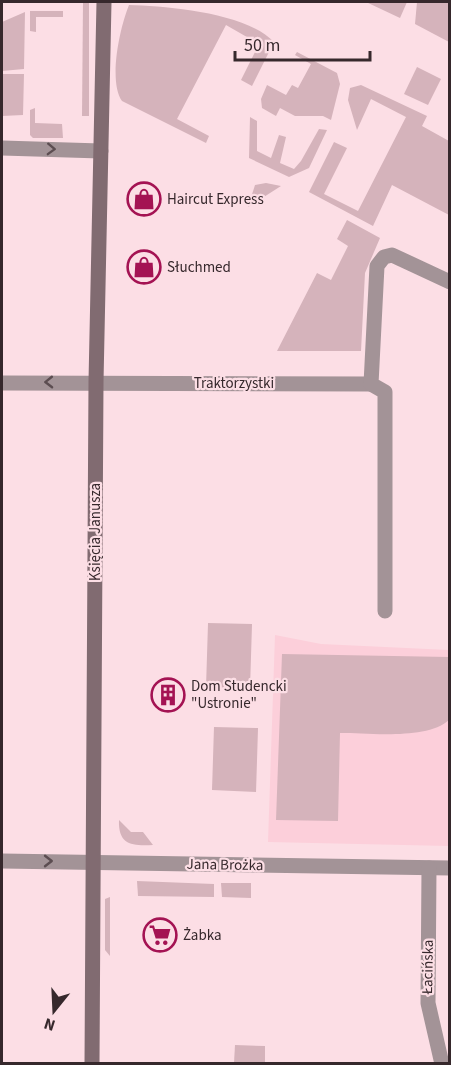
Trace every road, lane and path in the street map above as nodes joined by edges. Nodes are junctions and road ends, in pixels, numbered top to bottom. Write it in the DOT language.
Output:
graph roads {
  1 [pos="104,2"];
  2 [pos="2,148"];
  3 [pos="101,151"];
  4 [pos="450,282"];
  5 [pos="96,382"];
  6 [pos="2,383"];
  7 [pos="371,384"];
  8 [pos="385,611"];
  9 [pos="2,861"];
  10 [pos="95,861"];
  11 [pos="429,868"];
  12 [pos="450,868"];
  13 [pos="92,1064"];
  14 [pos="442,1064"];
  1 -- 3 [label="street, Księcia Janusza"];
  2 -- 3 [label="street, one-way"];
  3 -- 5 [label="street, Księcia Janusza"];
  4 -- 7 [label="street"];
  5 -- 6 [label="street, Traktorzystki, one-way"];
  5 -- 7 [label="street, Traktorzystki"];
  5 -- 10 [label="street, Księcia Janusza"];
  7 -- 8 [label="street"];
  9 -- 10 [label="street, Jana Brożka, one-way"];
  10 -- 11 [label="street, Jana Brożka"];
  10 -- 13 [label="street, Księcia Janusza"];
  11 -- 12 [label="street, Jana Brożka"];
  11 -- 14 [label="street, Łacińska"];
}
